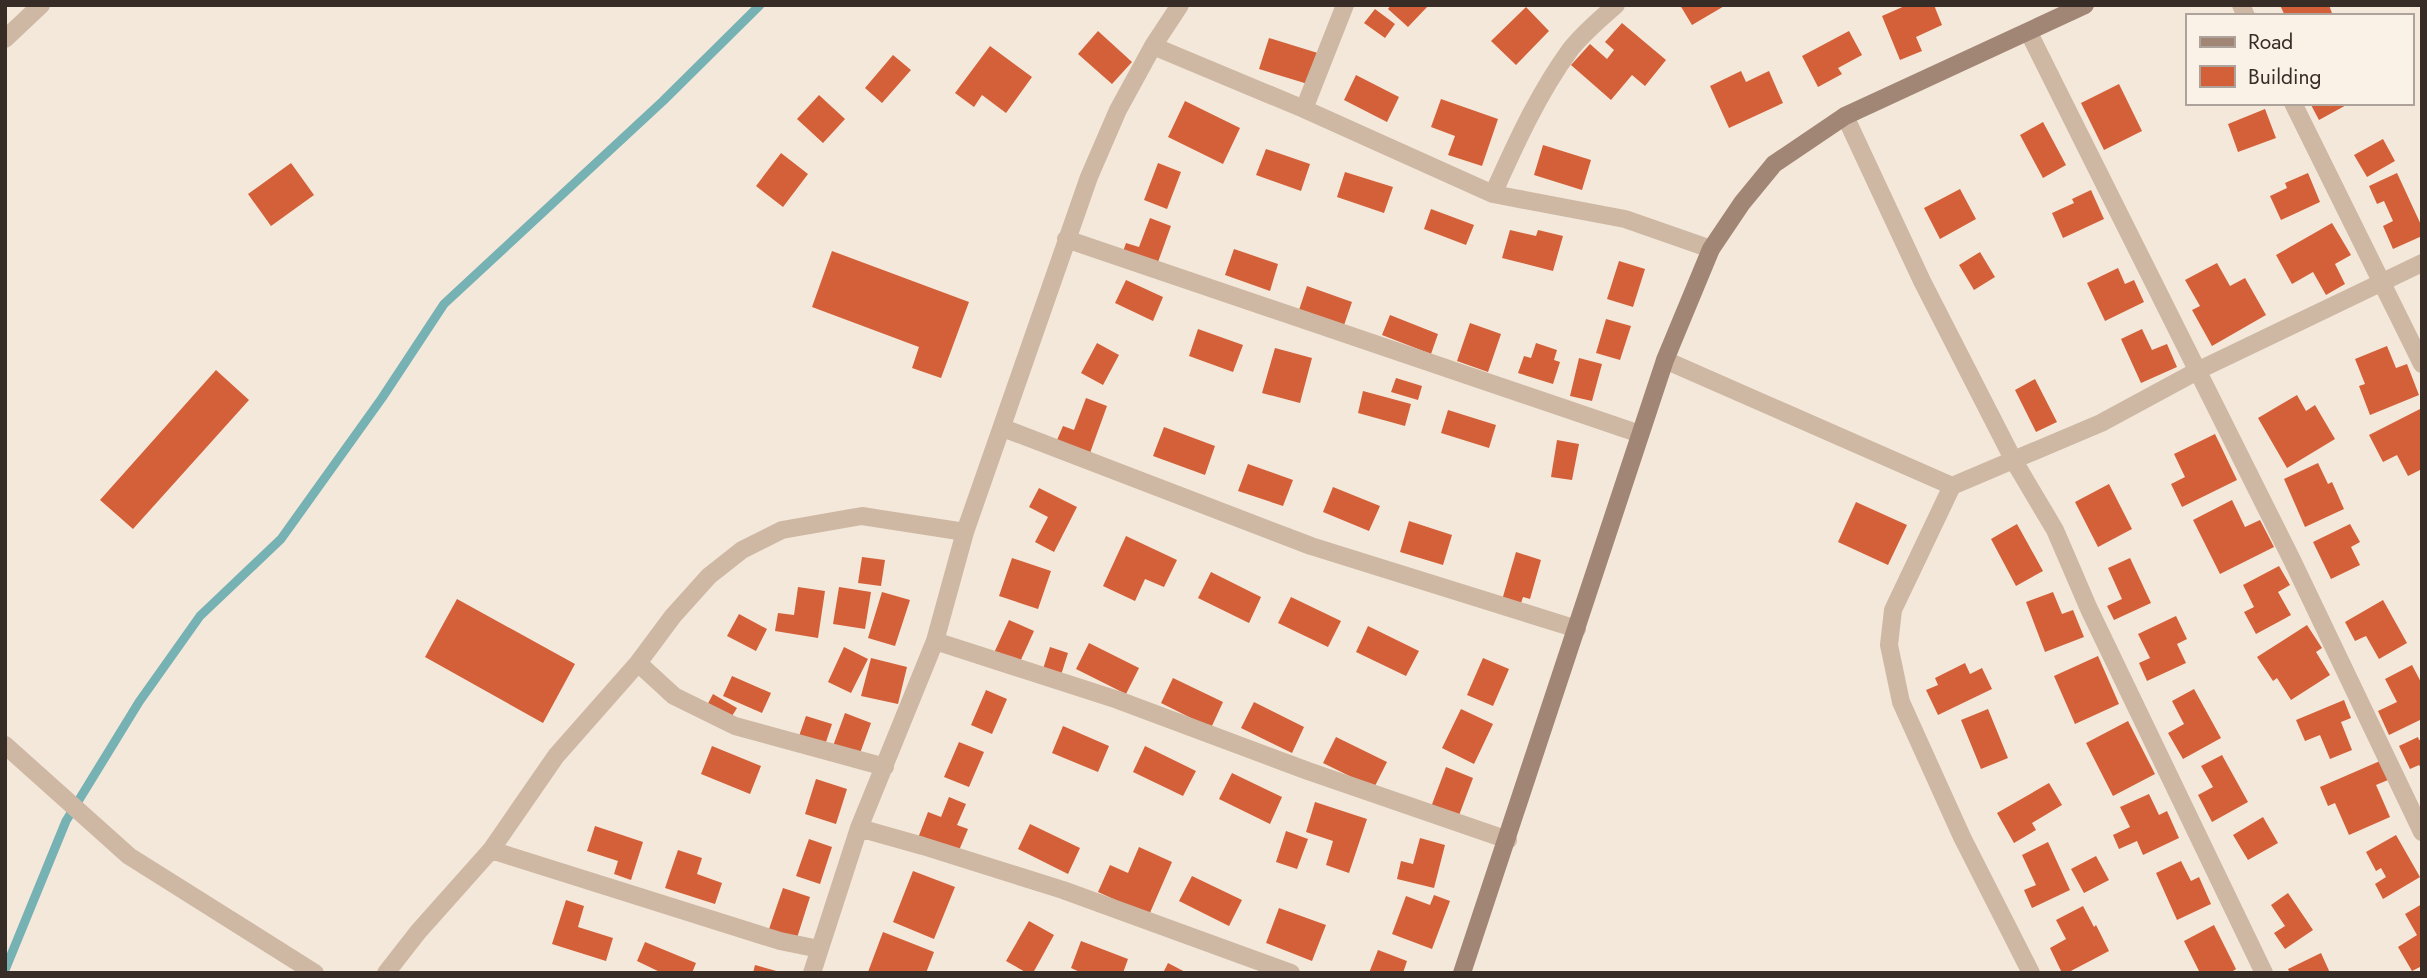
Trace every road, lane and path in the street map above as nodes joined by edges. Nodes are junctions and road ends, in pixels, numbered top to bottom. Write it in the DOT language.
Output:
graph roads {
  1 [pos="41,5"];
  2 [pos="1180,5"];
  3 [pos="1345,5"];
  4 [pos="1616,5"];
  5 [pos="2085,5"];
  6 [pos="2029,33"];
  7 [pos="5,39"];
  8 [pos="1153,46"];
  9 [pos="2293,105"];
  10 [pos="1304,109"];
  11 [pos="1845,117"];
  12 [pos="1493,194"];
  13 [pos="1066,239"];
  14 [pos="1711,249"];
  15 [pos="2422,263"];
  16 [pos="2381,281"];
  17 [pos="1665,360"];
  18 [pos="2422,364"];
  19 [pos="2199,370"];
  20 [pos="1003,428"];
  21 [pos="1640,434"];
  22 [pos="2014,461"];
  23 [pos="1952,486"];
  24 [pos="965,532"];
  25 [pos="1577,629"];
  26 [pos="935,641"];
  27 [pos="638,663"];
  28 [pos="5,745"];
  29 [pos="885,767"];
  30 [pos="859,828"];
  31 [pos="2422,832"];
  32 [pos="1508,840"];
  33 [pos="491,850"];
  34 [pos="819,949"];
  35 [pos="315,973"];
  36 [pos="386,973"];
  37 [pos="812,973"];
  38 [pos="1291,973"];
  39 [pos="1462,973"];
  40 [pos="2031,973"];
  41 [pos="2264,973"];
  1 -- 7 [label="street"];
  2 -- 8 [label="street"];
  3 -- 10 [label="street"];
  4 -- 12 [label="street"];
  5 -- 6 [label="main road"];
  6 -- 11 [label="main road"];
  6 -- 19 [label="street"];
  8 -- 10 [label="street"];
  8 -- 13 [label="street"];
  9 -- 16 [label="street"];
  10 -- 12 [label="street"];
  11 -- 14 [label="main road"];
  11 -- 22 [label="street"];
  12 -- 14 [label="street"];
  13 -- 20 [label="street"];
  13 -- 21 [label="street"];
  14 -- 17 [label="main road"];
  15 -- 16 [label="street"];
  16 -- 18 [label="street"];
  16 -- 19 [label="street"];
  17 -- 21 [label="main road"];
  17 -- 23 [label="street"];
  19 -- 22 [label="street"];
  19 -- 31 [label="street"];
  20 -- 24 [label="street"];
  20 -- 25 [label="street"];
  21 -- 25 [label="main road"];
  22 -- 23 [label="street"];
  22 -- 41 [label="street"];
  23 -- 40 [label="street"];
  24 -- 26 [label="street"];
  24 -- 27 [label="street"];
  25 -- 32 [label="main road"];
  26 -- 29 [label="street"];
  26 -- 32 [label="street"];
  27 -- 29 [label="street"];
  27 -- 33 [label="street"];
  28 -- 35 [label="street"];
  29 -- 30 [label="street"];
  30 -- 34 [label="street"];
  30 -- 38 [label="street"];
  32 -- 39 [label="main road"];
  33 -- 34 [label="street"];
  33 -- 36 [label="street"];
  34 -- 37 [label="street"];
}
